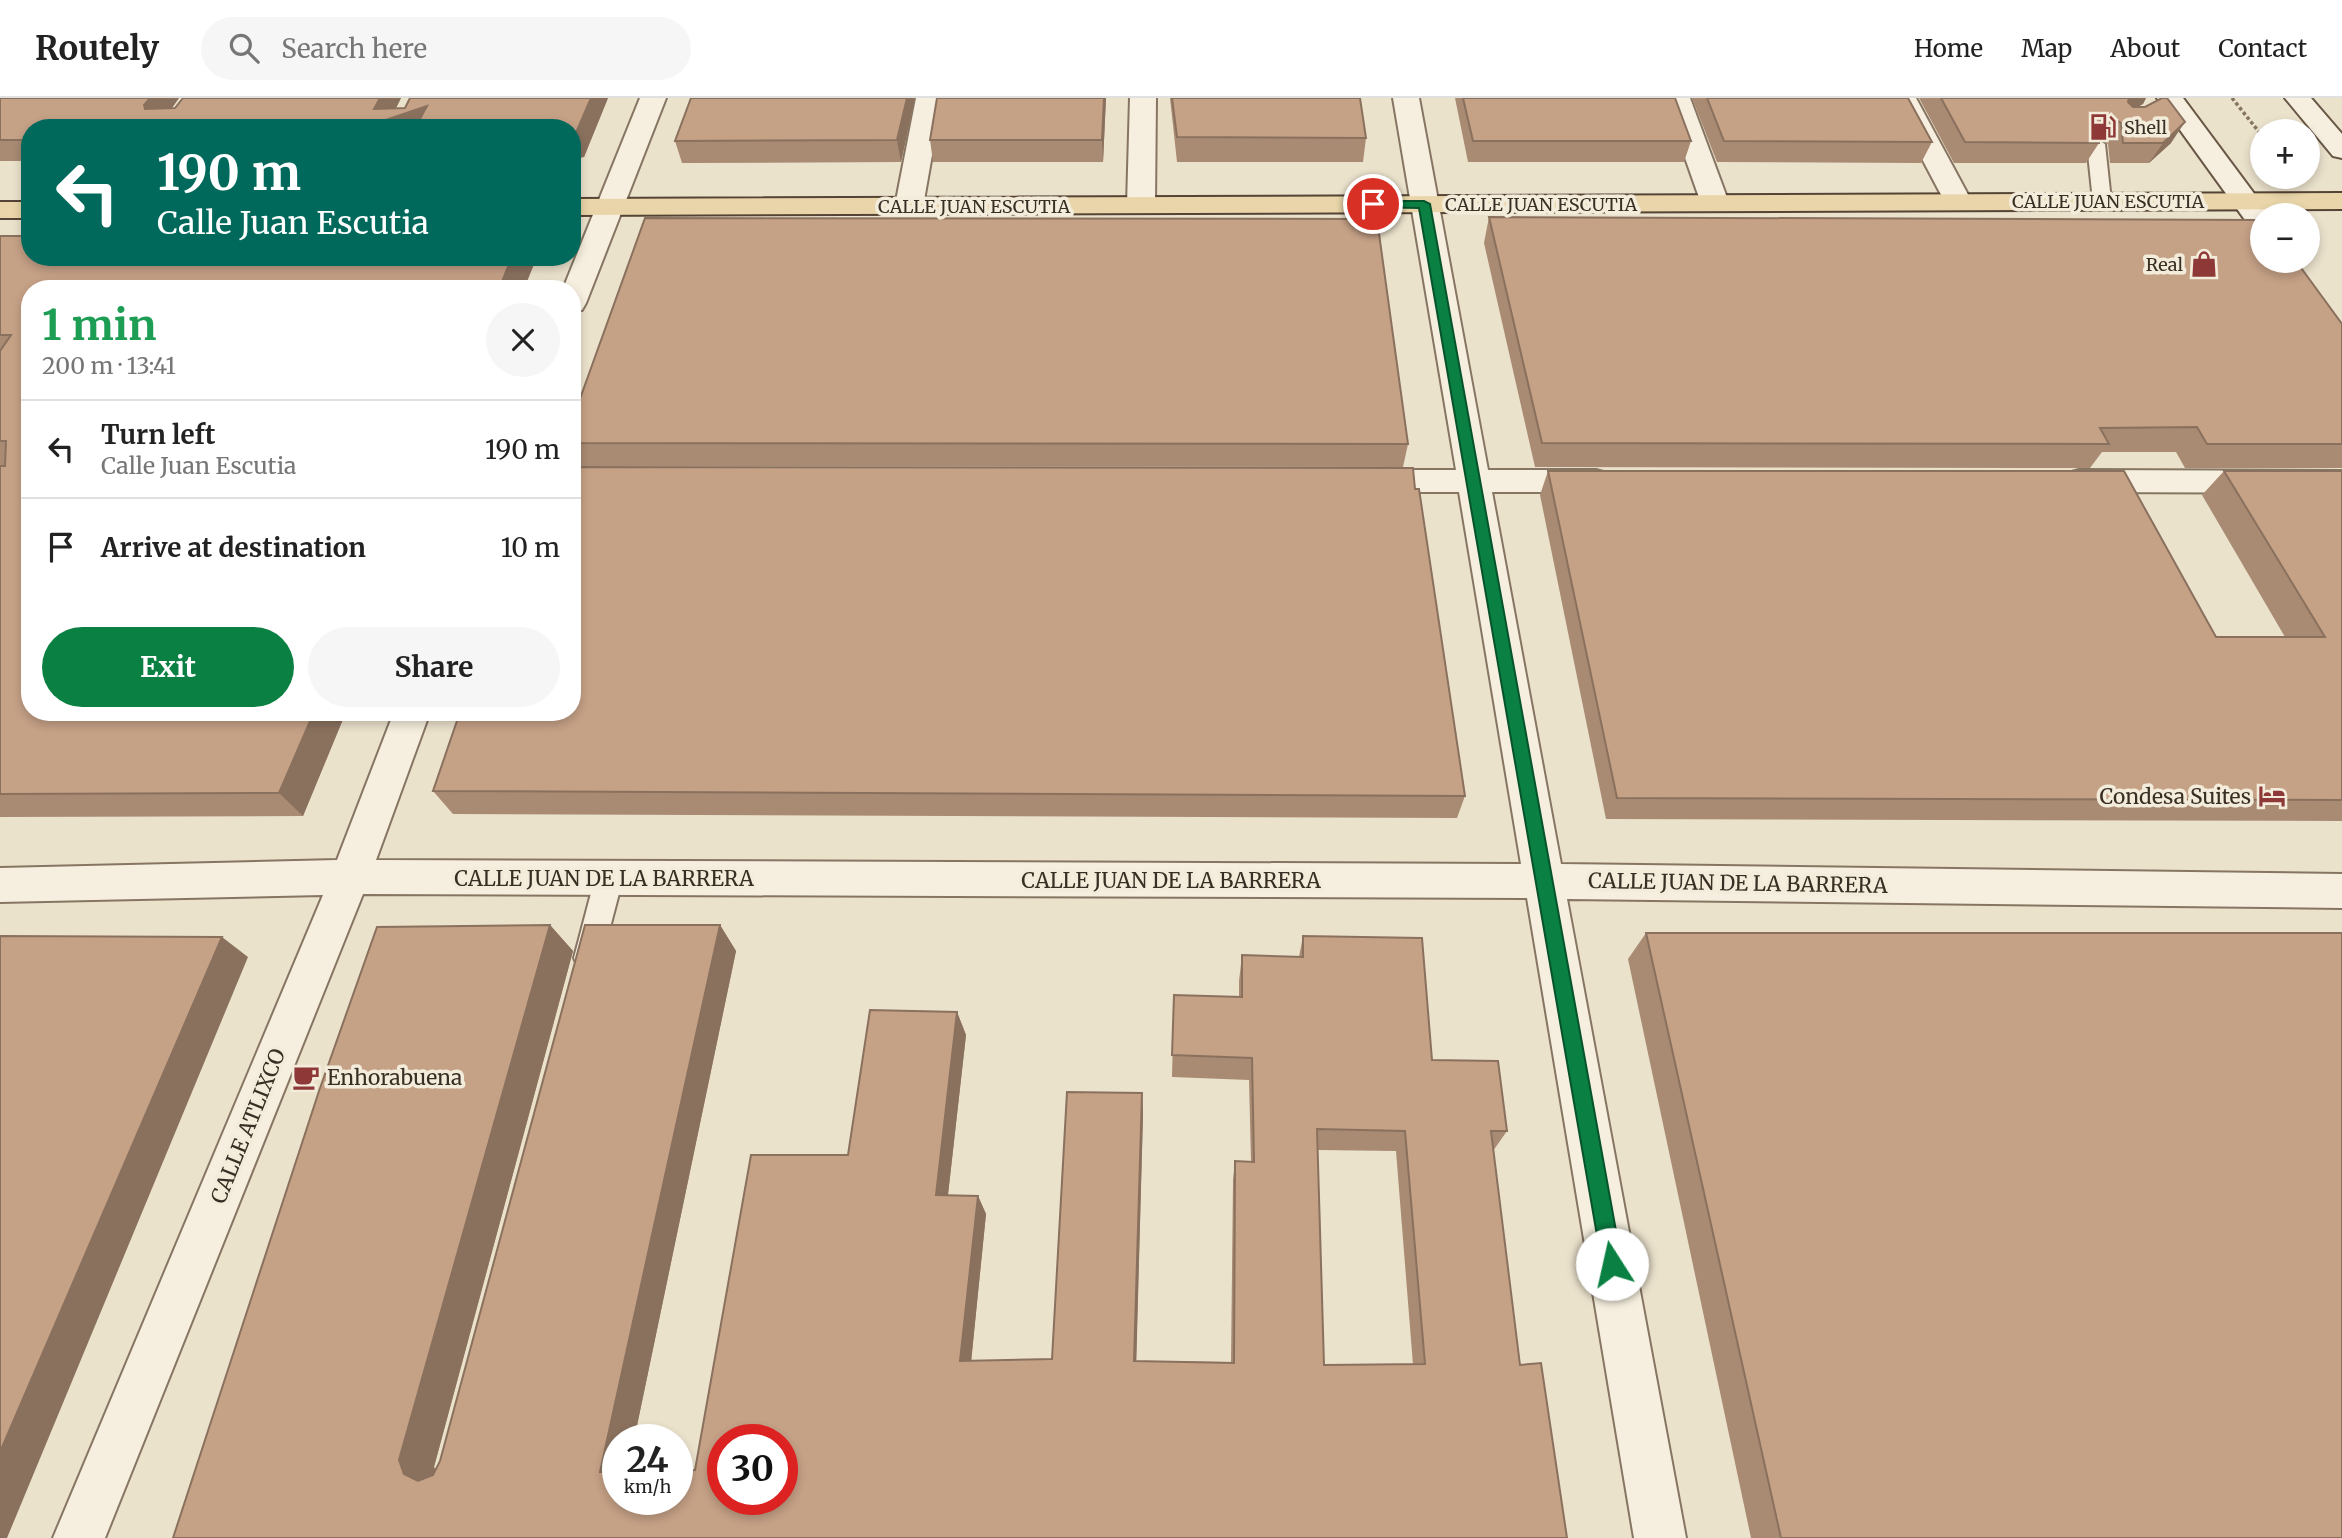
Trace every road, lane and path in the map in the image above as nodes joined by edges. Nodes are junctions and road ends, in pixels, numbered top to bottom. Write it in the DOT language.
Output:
graph roads {
  1 [pos="653,98"];
  2 [pos="929,98"];
  3 [pos="1143,98"];
  4 [pos="1406,98"];
  5 [pos="1677,98"];
  6 [pos="1902,98"];
  7 [pos="2232,98"];
  8 [pos="2298,98"];
  9 [pos="2167,100"];
  10 [pos="2250,120"];
  11 [pos="2096,144"];
  12 [pos="2342,150"];
  13 [pos="2102,201"];
  14 [pos="2245,201"];
  15 [pos="2342,201"];
  16 [pos="1958,202"];
  17 [pos="1715,203"];
  18 [pos="1424,204"];
  19 [pos="1141,205"];
  20 [pos="909,206"];
  21 [pos="581,207"];
  22 [pos="611,207"];
  23 [pos="2250,208"];
  24 [pos="0,210"];
  25 [pos="21,210"];
  26 [pos="581,281"];
  27 [pos="1335,481"];
  28 [pos="1474,481"];
  29 [pos="1625,481"];
  30 [pos="2052,481"];
  31 [pos="2342,482"];
  32 [pos="409,721"];
  33 [pos="350,877"];
  34 [pos="609,878"];
  35 [pos="1544,881"];
  36 [pos="0,885"];
  37 [pos="2342,891"];
  38 [pos="581,985"];
  39 [pos="79,1538"];
  40 [pos="1660,1538"];
  1 -- 22 [label="street"];
  2 -- 20 [label="street"];
  3 -- 19 [label="street"];
  4 -- 18 [label="street"];
  5 -- 17 [label="street"];
  6 -- 16 [label="street"];
  7 -- 10 [label="path"];
  8 -- 12 [label="street"];
  9 -- 14 [label="street"];
  11 -- 13 [label="lane"];
  13 -- 14 [label="main road, CALLE JUAN ESCUTIA"];
  13 -- 16 [label="main road, CALLE JUAN ESCUTIA"];
  14 -- 15 [label="main road, CALLE JUAN ESCUTIA"];
  14 -- 23 [label="street"];
  16 -- 17 [label="main road, CALLE JUAN ESCUTIA"];
  17 -- 18 [label="main road, CALLE JUAN ESCUTIA"];
  18 -- 19 [label="main road, CALLE JUAN ESCUTIA"];
  18 -- 28 [label="street"];
  19 -- 20 [label="main road, CALLE JUAN ESCUTIA"];
  20 -- 22 [label="main road, CALLE JUAN ESCUTIA"];
  21 -- 22 [label="main road, CALLE JUAN ESCUTIA"];
  22 -- 26 [label="street"];
  24 -- 25 [label="main road"];
  27 -- 28 [label="street"];
  28 -- 29 [label="street"];
  28 -- 35 [label="street"];
  30 -- 31 [label="street"];
  32 -- 33 [label="street, CALLE ATLIXCO"];
  33 -- 34 [label="street, CALLE JUAN DE LA BARRERA"];
  33 -- 36 [label="street, CALLE JUAN DE LA BARRERA"];
  33 -- 39 [label="street, CALLE ATLIXCO"];
  34 -- 35 [label="street, CALLE JUAN DE LA BARRERA"];
  34 -- 38 [label="lane"];
  35 -- 37 [label="street, CALLE JUAN DE LA BARRERA"];
  35 -- 40 [label="street"];
}
